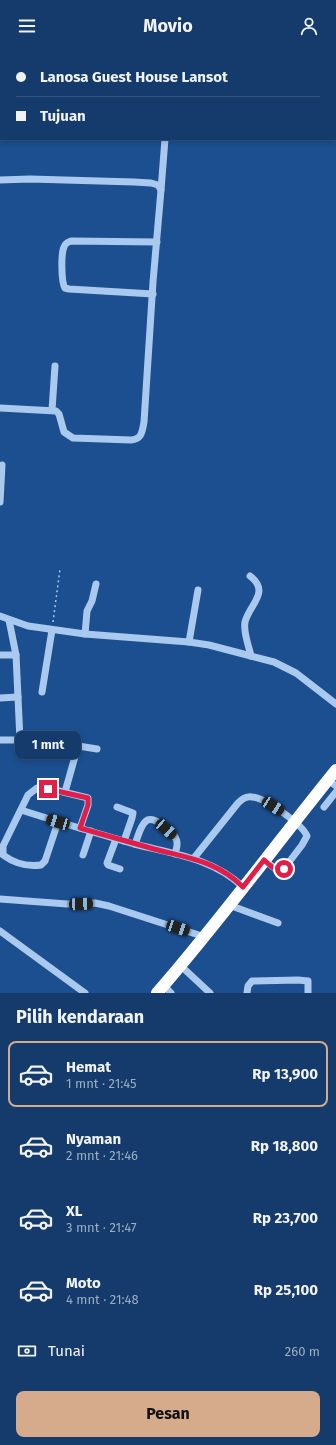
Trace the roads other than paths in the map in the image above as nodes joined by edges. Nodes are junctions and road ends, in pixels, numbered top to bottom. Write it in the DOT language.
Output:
graph roads {
  1 [pos="165,140"];
  2 [pos="0,180"];
  3 [pos="161,190"];
  4 [pos="157,242"];
  5 [pos="152,294"];
  6 [pos="55,366"];
  7 [pos="0,408"];
  8 [pos="52,410"];
  9 [pos="2,465"];
  10 [pos="0,502"];
  11 [pos="250,576"];
  12 [pos="96,584"];
  13 [pos="198,590"];
  14 [pos="0,616"];
  15 [pos="9,620"];
  16 [pos="52,630"];
  17 [pos="85,634"];
  18 [pos="189,642"];
  19 [pos="0,655"];
  20 [pos="16,655"];
  21 [pos="251,656"];
  22 [pos="42,692"];
  23 [pos="18,697"];
  24 [pos="0,698"];
  25 [pos="336,704"];
  26 [pos="0,740"];
  27 [pos="20,740"];
  28 [pos="78,746"];
  29 [pos="97,749"];
  30 [pos="336,770"];
  31 [pos="332,783"];
  32 [pos="65,792"];
  33 [pos="336,792"];
  34 [pos="117,807"];
  35 [pos="324,807"];
  36 [pos="20,810"];
  37 [pos="295,821"];
  38 [pos="58,822"];
  39 [pos="80,828"];
  40 [pos="90,831"];
  41 [pos="120,840"];
  42 [pos="135,844"];
  43 [pos="175,854"];
  44 [pos="83,855"];
  45 [pos="194,858"];
  46 [pos="264,860"];
  47 [pos="120,869"];
  48 [pos="243,887"];
  49 [pos="0,899"];
  50 [pos="229,905"];
  51 [pos="278,922"];
  52 [pos="0,931"];
  53 [pos="205,937"];
  54 [pos="180,966"];
  55 [pos="164,991"];
  56 [pos="85,993"];
  57 [pos="210,993"];
  58 [pos="247,993"];
  59 [pos="308,993"];
  1 -- 3 [label="street"];
  2 -- 3 [label="street"];
  3 -- 4 [label="street"];
  4 -- 5 [label="street"];
  4 -- 5 [label="street"];
  5 -- 8 [label="street"];
  6 -- 8 [label="street"];
  7 -- 8 [label="street"];
  9 -- 10 [label="street"];
  11 -- 21 [label="street"];
  12 -- 17 [label="street"];
  13 -- 18 [label="street"];
  14 -- 15 [label="street"];
  15 -- 16 [label="street"];
  15 -- 20 [label="street"];
  16 -- 17 [label="street"];
  16 -- 22 [label="street"];
  17 -- 18 [label="street"];
  18 -- 21 [label="street"];
  19 -- 20 [label="street"];
  20 -- 23 [label="street"];
  21 -- 25 [label="street"];
  23 -- 24 [label="street"];
  23 -- 27 [label="street"];
  26 -- 27 [label="street"];
  27 -- 28 [label="street"];
  28 -- 29 [label="street"];
  28 -- 32 [label="street"];
  30 -- 31 [label="highway"];
  31 -- 37 [label="highway"];
  32 -- 36 [label="street"];
  32 -- 39 [label="street"];
  33 -- 35 [label="street"];
  34 -- 41 [label="street"];
  36 -- 38 [label="street"];
  36 -- 38 [label="street"];
  37 -- 45 [label="street"];
  37 -- 46 [label="highway"];
  37 -- 46 [label="street"];
  38 -- 39 [label="street"];
  39 -- 40 [label="street"];
  40 -- 41 [label="street"];
  40 -- 44 [label="street"];
  41 -- 42 [label="street"];
  41 -- 47 [label="street"];
  42 -- 43 [label="street"];
  42 -- 43 [label="street"];
  43 -- 45 [label="street"];
  45 -- 48 [label="street"];
  46 -- 48 [label="highway"];
  48 -- 50 [label="highway"];
  49 -- 53 [label="street"];
  50 -- 51 [label="street"];
  50 -- 53 [label="highway"];
  52 -- 56 [label="street"];
  53 -- 54 [label="highway"];
  54 -- 55 [label="highway"];
  54 -- 57 [label="street"];
  58 -- 59 [label="street"];
}
